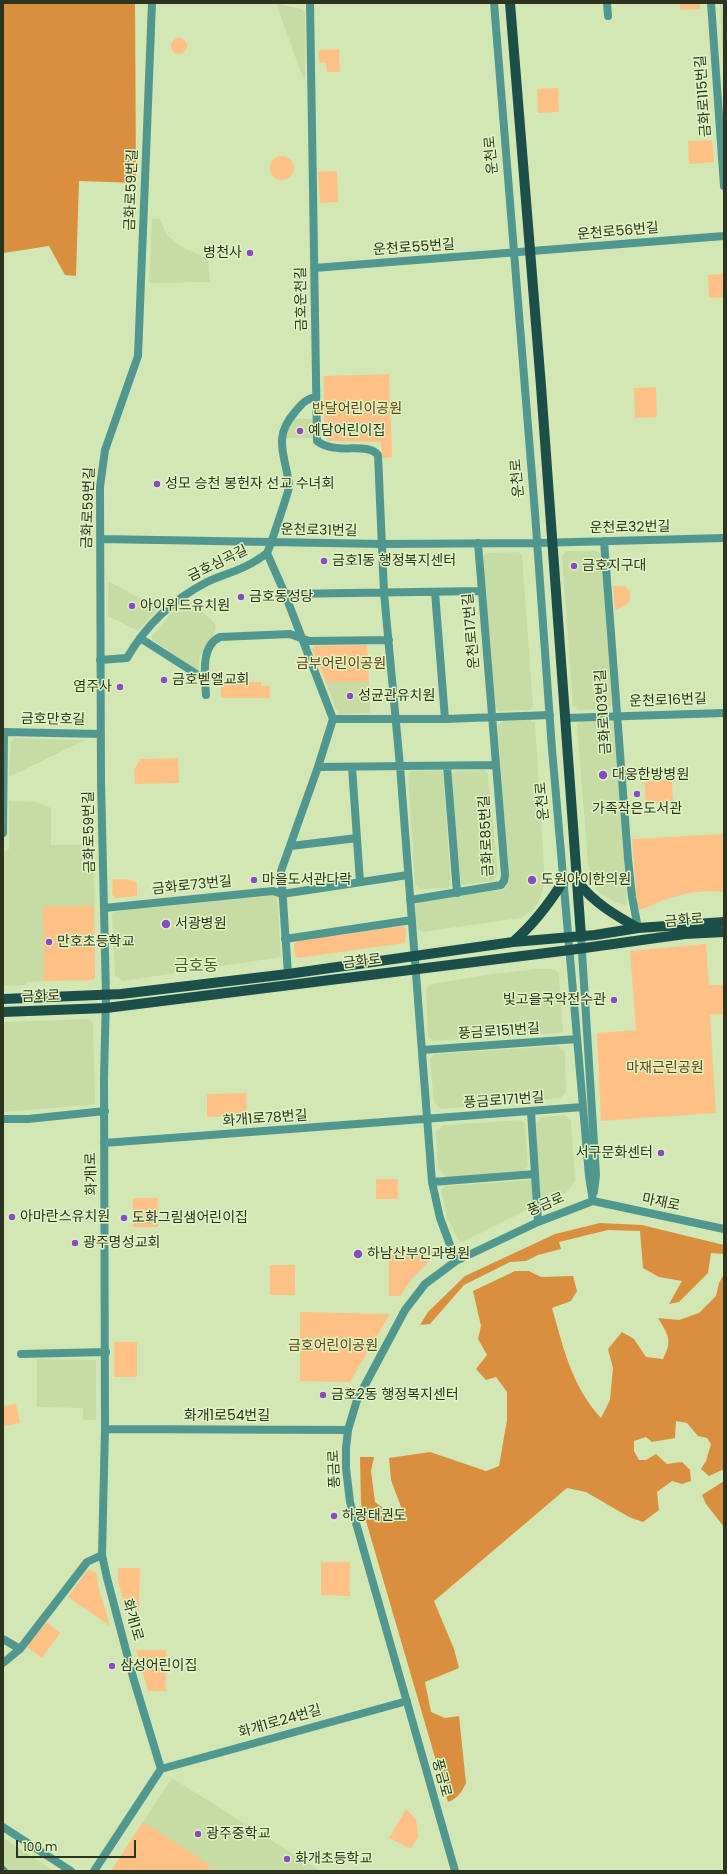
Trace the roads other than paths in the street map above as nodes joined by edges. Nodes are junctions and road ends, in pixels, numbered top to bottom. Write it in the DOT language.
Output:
graph roads {
  1 [pos="152,3"];
  2 [pos="310,3"];
  3 [pos="494,3"];
  4 [pos="510,3"];
  5 [pos="607,3"];
  6 [pos="711,3"];
  7 [pos="608,16"];
  8 [pos="724,186"];
  9 [pos="724,236"];
  10 [pos="530,252"];
  11 [pos="515,254"];
  12 [pos="314,268"];
  13 [pos="316,397"];
  14 [pos="724,538"];
  15 [pos="101,539"];
  16 [pos="604,541"];
  17 [pos="270,543"];
  18 [pos="478,543"];
  19 [pos="537,543"];
  20 [pos="552,543"];
  21 [pos="382,544"];
  22 [pos="267,553"];
  23 [pos="481,591"];
  24 [pos="434,592"];
  25 [pos="384,593"];
  26 [pos="285,594"];
  27 [pos="140,638"];
  28 [pos="302,638"];
  29 [pos="389,640"];
  30 [pos="100,660"];
  31 [pos="206,680"];
  32 [pos="206,695"];
  33 [pos="724,713"];
  34 [pos="550,715"];
  35 [pos="617,716"];
  36 [pos="492,717"];
  37 [pos="565,718"];
  38 [pos="333,719"];
  39 [pos="395,719"];
  40 [pos="445,719"];
  41 [pos="4,732"];
  42 [pos="101,734"];
  43 [pos="496,765"];
  44 [pos="400,766"];
  45 [pos="447,766"];
  46 [pos="352,767"];
  47 [pos="318,768"];
  48 [pos="3,833"];
  49 [pos="357,838"];
  50 [pos="291,846"];
  51 [pos="408,875"];
  52 [pos="564,880"];
  53 [pos="360,882"];
  54 [pos="578,882"];
  55 [pos="457,893"];
  56 [pos="282,894"];
  57 [pos="410,900"];
  58 [pos="104,908"];
  59 [pos="412,920"];
  60 [pos="724,922"];
  61 [pos="638,928"];
  62 [pos="724,932"];
  63 [pos="581,936"];
  64 [pos="568,937"];
  65 [pos="285,939"];
  66 [pos="513,942"];
  67 [pos="581,948"];
  68 [pos="570,950"];
  69 [pos="415,955"];
  70 [pos="416,969"];
  71 [pos="288,974"];
  72 [pos="106,995"];
  73 [pos="3,999"];
  74 [pos="106,1008"];
  75 [pos="3,1012"];
  76 [pos="577,1039"];
  77 [pos="422,1050"];
  78 [pos="583,1107"];
  79 [pos="104,1111"];
  80 [pos="530,1112"];
  81 [pos="3,1119"];
  82 [pos="427,1119"];
  83 [pos="104,1143"];
  84 [pos="535,1174"];
  85 [pos="432,1182"];
  86 [pos="593,1201"];
  87 [pos="538,1222"];
  88 [pos="724,1229"];
  89 [pos="456,1261"];
  90 [pos="106,1352"];
  91 [pos="21,1354"];
  92 [pos="105,1429"];
  93 [pos="348,1430"];
  94 [pos="102,1555"];
  95 [pos="3,1639"];
  96 [pos="20,1650"];
  97 [pos="3,1663"];
  98 [pos="407,1701"];
  99 [pos="161,1769"];
  100 [pos="3,1827"];
  101 [pos="71,1871"];
  102 [pos="94,1871"];
  103 [pos="455,1871"];
  1 -- 15 [label="street, 금화로59번길"];
  2 -- 12 [label="street, 금호운천길"];
  3 -- 11 [label="street, 운천로"];
  4 -- 10 [label="main road, 운천로"];
  5 -- 7 [label="street"];
  6 -- 8 [label="street, 금화로115번길"];
  9 -- 10 [label="street, 운천로56번길"];
  10 -- 11 [label="street, 운천로56번길"];
  10 -- 20 [label="main road, 운천로"];
  11 -- 12 [label="street, 운천로55번길"];
  11 -- 19 [label="street, 운천로"];
  12 -- 13 [label="street, 금호운천길"];
  13 -- 17 [label="street, 금호심곡길"];
  13 -- 21 [label="street, 금호운천길"];
  14 -- 16 [label="street, 운천로32번길"];
  15 -- 17 [label="street, 운천로31번길"];
  15 -- 30 [label="street, 금화로59번길"];
  16 -- 20 [label="street, 운천로32번길"];
  16 -- 35 [label="street, 금화로103번길"];
  17 -- 21 [label="street, 운천로31번길"];
  17 -- 22 [label="street, 금호심곡길"];
  18 -- 19 [label="street, 운천로31번길"];
  18 -- 21 [label="street, 운천로31번길"];
  18 -- 23 [label="street, 운천로17번길"];
  19 -- 20 [label="street, 운천로32번길"];
  19 -- 34 [label="street, 운천로"];
  20 -- 37 [label="main road, 운천로"];
  21 -- 25 [label="street"];
  22 -- 26 [label="street"];
  22 -- 27 [label="street, 금호심곡길"];
  23 -- 24 [label="street"];
  23 -- 36 [label="street, 운천로17번길"];
  24 -- 25 [label="street"];
  24 -- 40 [label="street"];
  25 -- 26 [label="street"];
  25 -- 29 [label="street"];
  26 -- 28 [label="street"];
  27 -- 30 [label="street, 금호심곡길"];
  27 -- 31 [label="street"];
  28 -- 29 [label="street"];
  28 -- 31 [label="street"];
  28 -- 38 [label="street"];
  29 -- 39 [label="street"];
  30 -- 42 [label="street, 금화로59번길"];
  31 -- 32 [label="street"];
  33 -- 35 [label="street, 운천로16번길"];
  34 -- 36 [label="street"];
  34 -- 52 [label="street, 운천로"];
  35 -- 37 [label="street, 운천로16번길"];
  35 -- 61 [label="street, 금화로103번길"];
  36 -- 40 [label="street"];
  36 -- 43 [label="street, 금화로85번길"];
  37 -- 54 [label="main road, 운천로"];
  38 -- 39 [label="street"];
  38 -- 47 [label="street"];
  39 -- 40 [label="street"];
  39 -- 44 [label="street"];
  41 -- 42 [label="street, 금호만호길"];
  41 -- 48 [label="street, 금호만호길"];
  42 -- 58 [label="street, 금화로59번길"];
  43 -- 45 [label="street"];
  43 -- 55 [label="street, 금화로85번길"];
  44 -- 45 [label="street"];
  44 -- 46 [label="street"];
  44 -- 51 [label="street"];
  45 -- 55 [label="street"];
  46 -- 47 [label="street"];
  46 -- 49 [label="street"];
  47 -- 50 [label="street"];
  49 -- 50 [label="street"];
  49 -- 53 [label="street"];
  50 -- 56 [label="street"];
  51 -- 53 [label="street, 금화로73번길"];
  51 -- 57 [label="street"];
  52 -- 64 [label="street, 운천로"];
  52 -- 66 [label="main road"];
  53 -- 56 [label="street, 금화로73번길"];
  54 -- 61 [label="main road"];
  54 -- 63 [label="main road, 운천로"];
  55 -- 57 [label="street, 금화로85번길"];
  56 -- 58 [label="street, 금화로73번길"];
  56 -- 65 [label="street"];
  57 -- 59 [label="street"];
  58 -- 72 [label="street, 금화로59번길"];
  59 -- 65 [label="street"];
  59 -- 69 [label="street"];
  60 -- 61 [label="main road, 금화로"];
  61 -- 63 [label="main road, 금화로"];
  62 -- 67 [label="main road, 금화로"];
  63 -- 64 [label="main road, 금화로"];
  63 -- 67 [label="street, 운천로"];
  64 -- 66 [label="main road, 금화로"];
  64 -- 68 [label="street, 운천로"];
  65 -- 71 [label="street"];
  66 -- 69 [label="main road, 금화로"];
  67 -- 68 [label="main road, 금화로"];
  67 -- 86 [label="street"];
  68 -- 70 [label="main road, 금화로"];
  68 -- 76 [label="street"];
  69 -- 70 [label="street"];
  69 -- 71 [label="main road, 금화로"];
  70 -- 74 [label="main road, 금화로"];
  70 -- 77 [label="street"];
  71 -- 72 [label="main road, 금화로"];
  72 -- 73 [label="main road, 금화로"];
  72 -- 74 [label="street, 화개1로"];
  74 -- 75 [label="main road, 금화로"];
  74 -- 79 [label="street, 화개1로"];
  76 -- 77 [label="street, 풍금로151번길"];
  76 -- 78 [label="street"];
  77 -- 82 [label="street"];
  78 -- 80 [label="street, 풍금로171번길"];
  78 -- 86 [label="street"];
  79 -- 81 [label="street"];
  79 -- 83 [label="street, 화개1로"];
  80 -- 82 [label="street, 풍금로171번길"];
  80 -- 84 [label="street"];
  82 -- 83 [label="street, 화개1로78번길"];
  82 -- 85 [label="street"];
  83 -- 90 [label="street, 화개1로"];
  84 -- 85 [label="street"];
  84 -- 87 [label="street"];
  85 -- 89 [label="street"];
  86 -- 87 [label="street, 풍금로"];
  86 -- 88 [label="street, 마재로"];
  87 -- 89 [label="street, 풍금로"];
  89 -- 93 [label="street, 풍금로"];
  90 -- 91 [label="street"];
  90 -- 92 [label="street, 화개1로"];
  92 -- 93 [label="street, 화개1로54번길"];
  92 -- 94 [label="street, 화개1로"];
  93 -- 98 [label="street, 풍금로"];
  94 -- 96 [label="street"];
  94 -- 99 [label="street, 화개1로"];
  95 -- 96 [label="street"];
  96 -- 97 [label="street"];
  98 -- 99 [label="street, 화개1로24번길"];
  98 -- 103 [label="street, 풍금로"];
  99 -- 102 [label="street"];
  100 -- 101 [label="street"];
}
